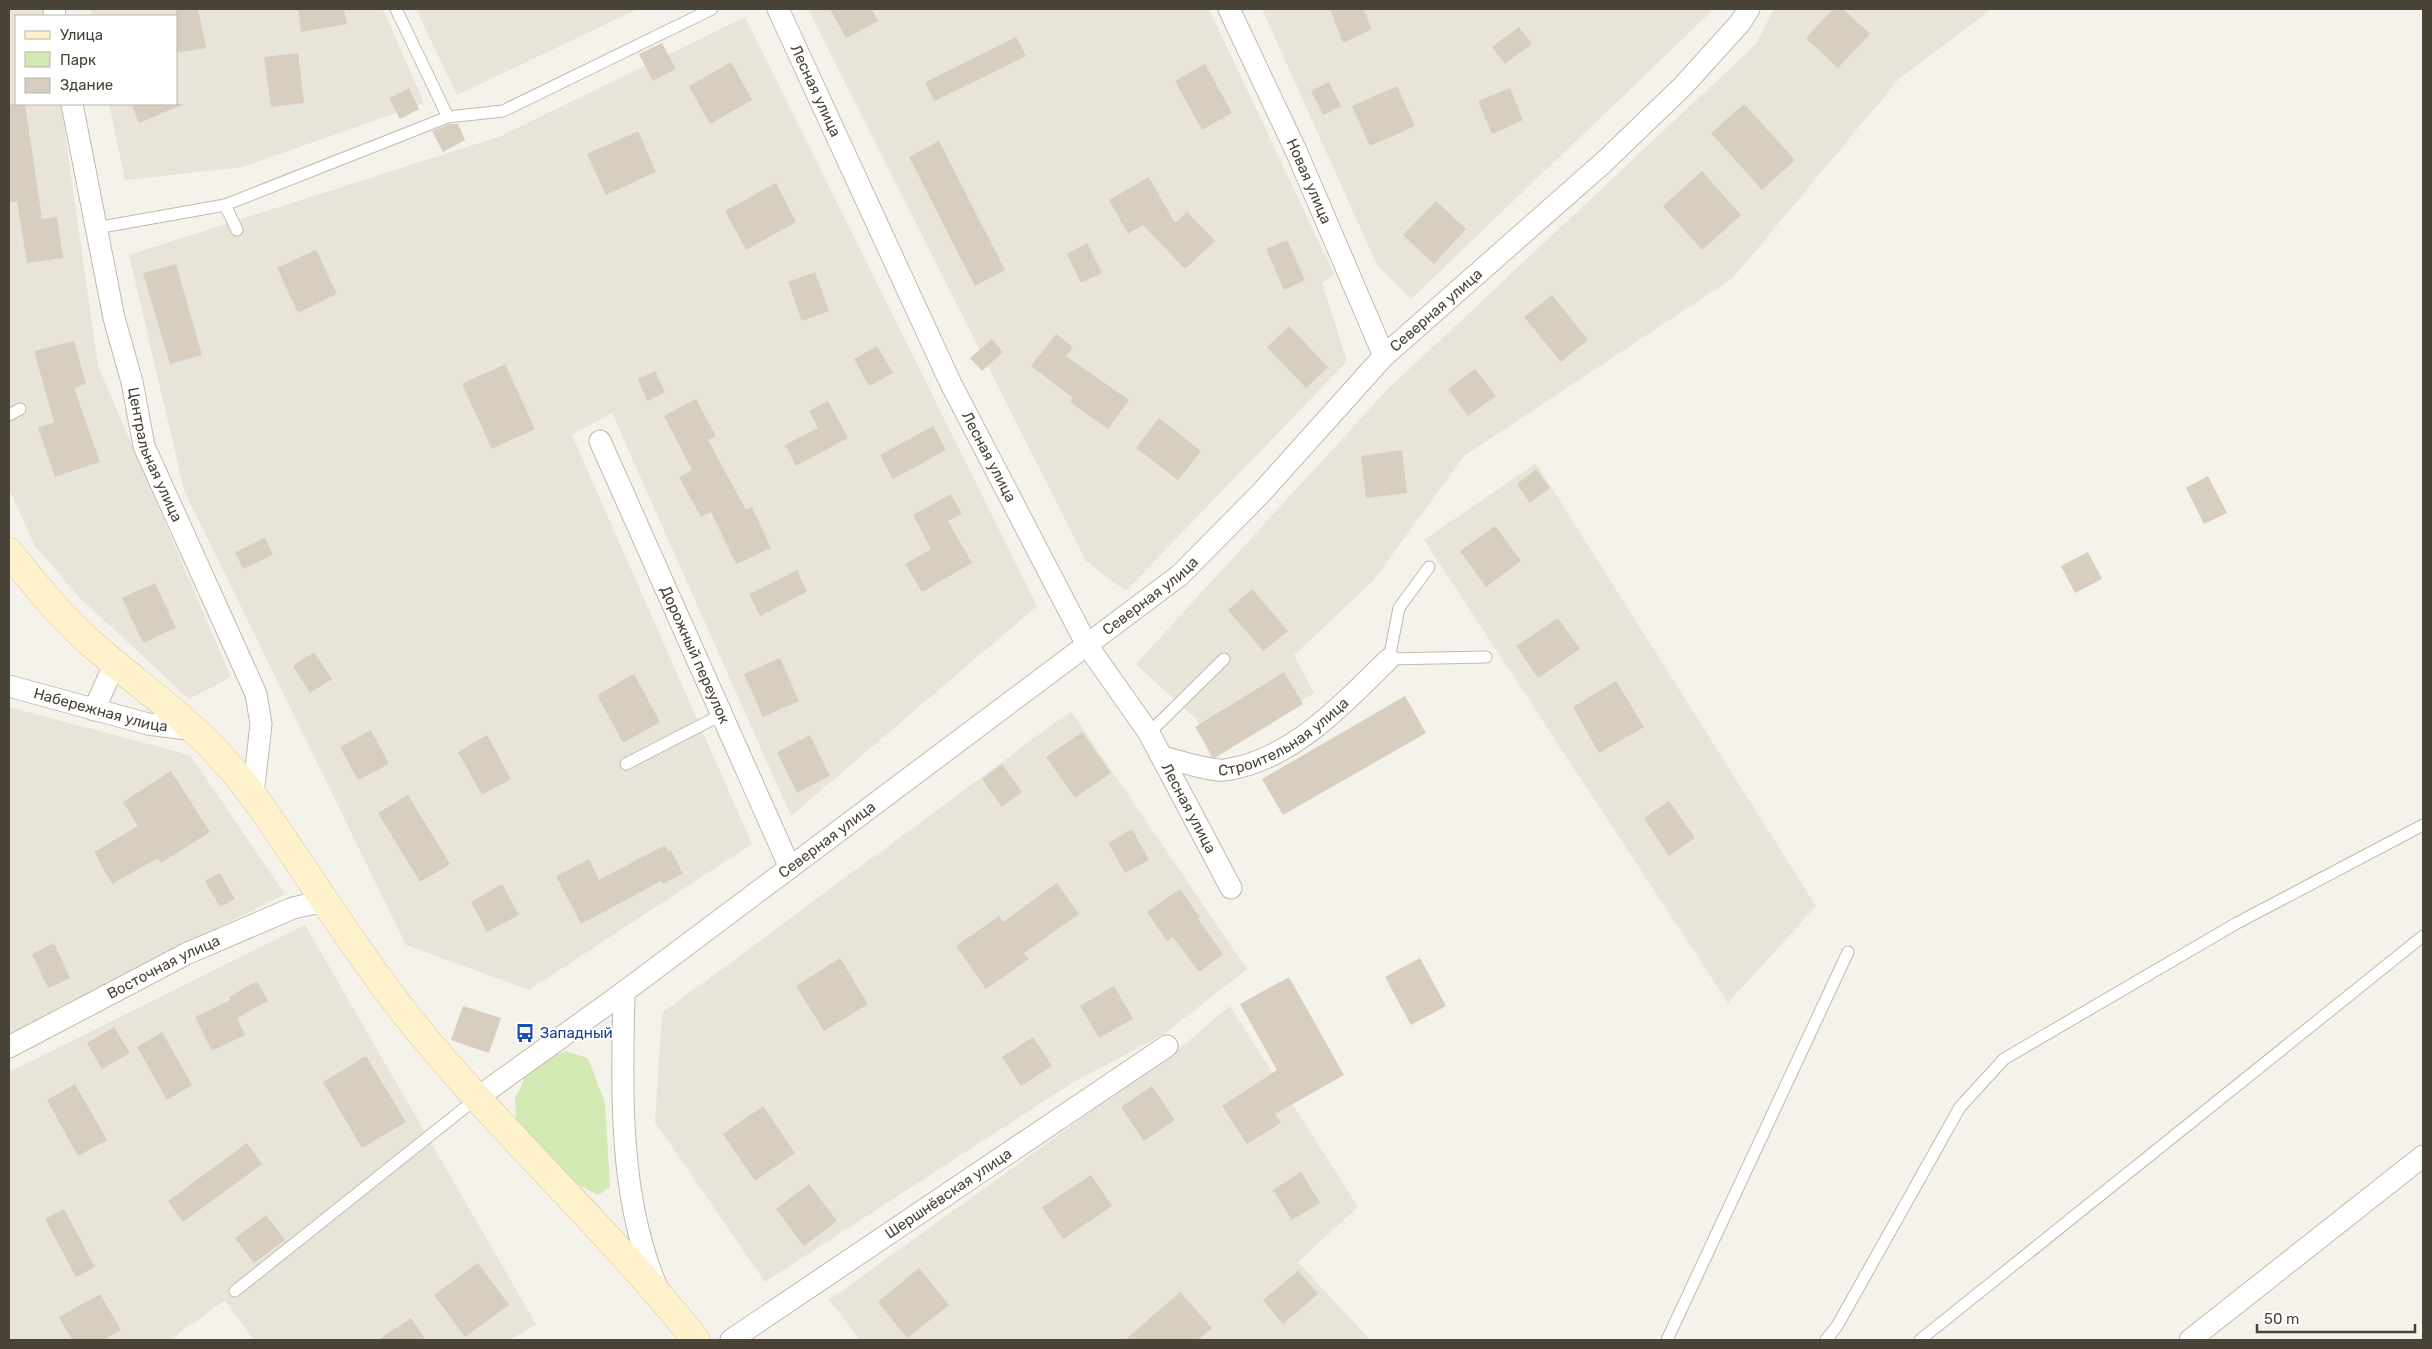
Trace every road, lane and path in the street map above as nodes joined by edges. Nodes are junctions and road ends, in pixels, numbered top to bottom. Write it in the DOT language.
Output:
graph roads {
  1 [pos="396,9"];
  2 [pos="712,9"];
  3 [pos="778,9"];
  4 [pos="1229,9"];
  5 [pos="1749,9"];
  6 [pos="72,105"];
  7 [pos="448,117"];
  8 [pos="225,205"];
  9 [pos="96,228"];
  10 [pos="237,230"];
  11 [pos="1384,356"];
  12 [pos="20,409"];
  13 [pos="9,415"];
  14 [pos="600,442"];
  15 [pos="9,552"];
  16 [pos="1429,568"];
  17 [pos="1087,645"];
  18 [pos="1486,657"];
  19 [pos="1224,659"];
  20 [pos="1389,659"];
  21 [pos="115,663"];
  22 [pos="9,686"];
  23 [pos="94,710"];
  24 [pos="722,715"];
  25 [pos="194,730"];
  26 [pos="1149,733"];
  27 [pos="1162,757"];
  28 [pos="626,764"];
  29 [pos="253,794"];
  30 [pos="2423,825"];
  31 [pos="790,868"];
  32 [pos="1231,888"];
  33 [pos="324,901"];
  34 [pos="2423,936"];
  35 [pos="1848,952"];
  36 [pos="624,992"];
  37 [pos="1167,1046"];
  38 [pos="9,1047"];
  39 [pos="477,1098"];
  40 [pos="2423,1156"];
  41 [pos="235,1291"];
  42 [pos="660,1295"];
  43 [pos="696,1340"];
  44 [pos="731,1340"];
  45 [pos="1667,1340"];
  46 [pos="1826,1340"];
  47 [pos="1920,1340"];
  48 [pos="2190,1340"];
  1 -- 7 [label="lane"];
  2 -- 7 [label="lane"];
  3 -- 17 [label="street, Лесная улица"];
  4 -- 11 [label="street, Новая улица"];
  5 -- 11 [label="street, Северная улица"];
  6 -- 9 [label="street, Центральная улица"];
  7 -- 8 [label="lane"];
  8 -- 9 [label="lane"];
  8 -- 10 [label="lane"];
  9 -- 29 [label="street, Центральная улица"];
  11 -- 17 [label="street, Северная улица"];
  12 -- 13 [label="lane"];
  14 -- 24 [label="street, Дорожный переулок"];
  15 -- 21 [label="street"];
  16 -- 20 [label="lane"];
  17 -- 26 [label="street, Лесная улица"];
  17 -- 31 [label="street, Северная улица"];
  18 -- 20 [label="lane"];
  19 -- 26 [label="lane"];
  20 -- 27 [label="street, Строительная улица"];
  21 -- 23 [label="street"];
  21 -- 25 [label="street"];
  22 -- 23 [label="street, Набережная улица"];
  23 -- 25 [label="street, Набережная улица"];
  24 -- 28 [label="lane"];
  24 -- 31 [label="street, Дорожный переулок"];
  25 -- 29 [label="street"];
  26 -- 27 [label="street, Лесная улица"];
  27 -- 32 [label="street, Лесная улица"];
  29 -- 33 [label="street"];
  30 -- 46 [label="lane"];
  31 -- 36 [label="street, Северная улица"];
  33 -- 38 [label="street, Восточная улица"];
  33 -- 39 [label="street"];
  34 -- 47 [label="lane"];
  35 -- 45 [label="lane"];
  36 -- 39 [label="street, Северная улица"];
  36 -- 42 [label="street"];
  37 -- 44 [label="street, Шершнёвская улица"];
  39 -- 41 [label="lane"];
  39 -- 42 [label="street"];
  40 -- 48 [label="street"];
  42 -- 43 [label="street"];
}
